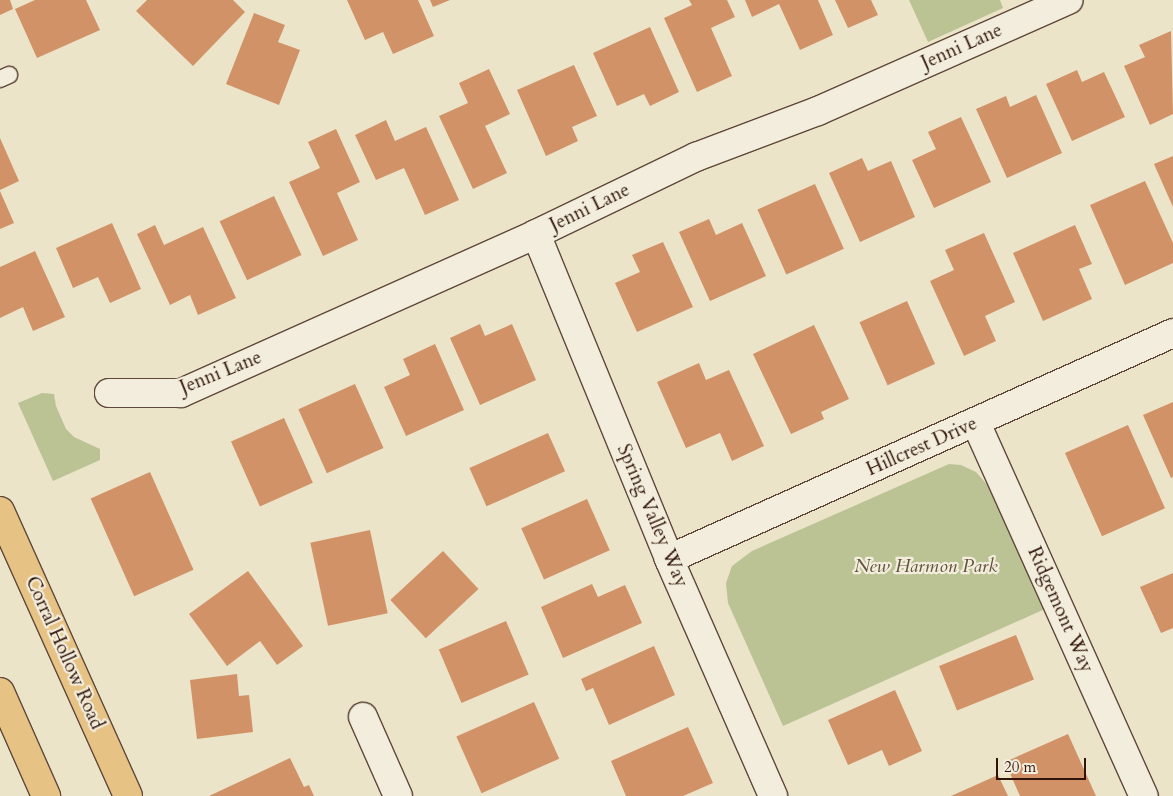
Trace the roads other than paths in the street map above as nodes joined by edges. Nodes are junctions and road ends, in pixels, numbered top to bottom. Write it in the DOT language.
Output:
graph roads {
  1 [pos="1068,0"];
  2 [pos="536,234"];
  3 [pos="1173,333"];
  4 [pos="109,393"];
  5 [pos="976,423"];
  6 [pos="0,511"];
  7 [pos="669,558"];
  8 [pos="0,692"];
  9 [pos="362,717"];
  10 [pos="46,796"];
  11 [pos="128,796"];
  12 [pos="398,796"];
  13 [pos="773,796"];
  14 [pos="1144,796"];
  1 -- 2 [label="street, Jenni Lane"];
  2 -- 4 [label="street, Jenni Lane"];
  2 -- 7 [label="street, Spring Valley Way"];
  3 -- 5 [label="street, Hillcrest Drive"];
  5 -- 7 [label="street, Hillcrest Drive"];
  5 -- 14 [label="street, Ridgemont Way"];
  6 -- 11 [label="main road, Corral Hollow Road"];
  7 -- 13 [label="street, Spring Valley Way"];
  8 -- 10 [label="main road"];
  9 -- 12 [label="street"];
}
